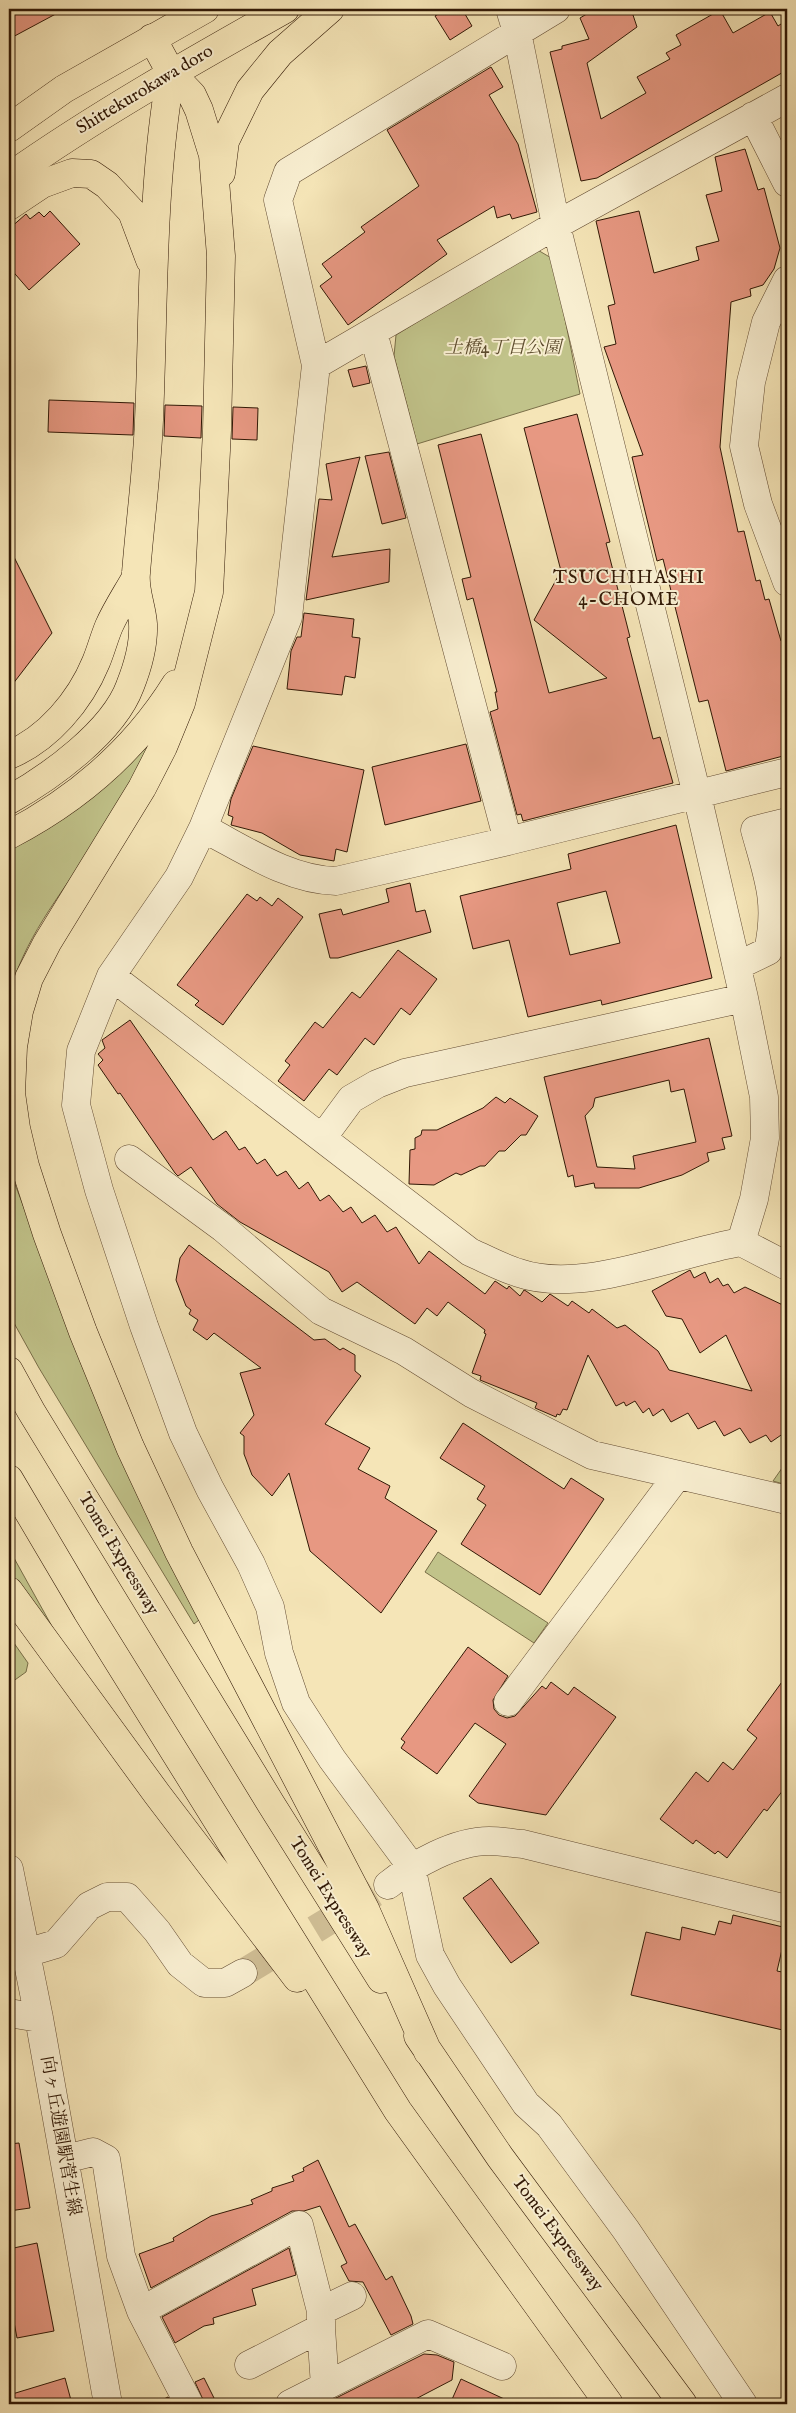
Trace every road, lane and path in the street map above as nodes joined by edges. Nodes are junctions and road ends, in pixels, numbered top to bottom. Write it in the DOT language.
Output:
graph roads {
  1 [pos="205,9"];
  2 [pos="285,9"];
  3 [pos="330,9"];
  4 [pos="556,9"];
  5 [pos="513,20"];
  6 [pos="152,38"];
  7 [pos="170,73"];
  8 [pos="787,98"];
  9 [pos="754,116"];
  10 [pos="9,128"];
  11 [pos="9,177"];
  12 [pos="787,183"];
  13 [pos="217,204"];
  14 [pos="9,206"];
  15 [pos="556,226"];
  16 [pos="155,274"];
  17 [pos="787,280"];
  18 [pos="373,332"];
  19 [pos="316,365"];
  20 [pos="135,579"];
  21 [pos="787,582"];
  22 [pos="198,642"];
  23 [pos="9,755"];
  24 [pos="787,772"];
  25 [pos="697,795"];
  26 [pos="9,800"];
  27 [pos="787,822"];
  28 [pos="203,828"];
  29 [pos="9,835"];
  30 [pos="508,841"];
  31 [pos="787,841"];
  32 [pos="772,894"];
  33 [pos="737,966"];
  34 [pos="111,976"];
  35 [pos="744,998"];
  36 [pos="323,1137"];
  37 [pos="129,1159"];
  38 [pos="740,1242"];
  39 [pos="786,1258"];
  40 [pos="9,1371"];
  41 [pos="677,1476"];
  42 [pos="9,1479"];
  43 [pos="787,1500"];
  44 [pos="9,1591"];
  45 [pos="508,1702"];
  46 [pos="411,1866"];
  47 [pos="9,1869"];
  48 [pos="388,1884"];
  49 [pos="787,1909"];
  50 [pos="26,1953"];
  51 [pos="243,1973"];
  52 [pos="9,2013"];
  53 [pos="39,2018"];
  54 [pos="428,2052"];
  55 [pos="398,2111"];
  56 [pos="65,2159"];
  57 [pos="352,2296"];
  58 [pos="141,2311"];
  59 [pos="321,2319"];
  60 [pos="249,2365"];
  61 [pos="502,2366"];
  62 [pos="325,2386"];
  63 [pos="108,2404"];
  64 [pos="190,2404"];
  65 [pos="290,2404"];
  66 [pos="609,2404"];
  67 [pos="683,2404"];
  68 [pos="743,2404"];
  1 -- 6 [label="main road"];
  2 -- 7 [label="main road, Shittekurokawa doro"];
  3 -- 13 [label="main road"];
  4 -- 5 [label="street"];
  5 -- 15 [label="street"];
  5 -- 19 [label="street"];
  6 -- 7 [label="main road"];
  6 -- 10 [label="main road"];
  7 -- 11 [label="main road, Shittekurokawa doro"];
  7 -- 13 [label="main road"];
  7 -- 16 [label="main road"];
  8 -- 9 [label="street"];
  9 -- 12 [label="street"];
  9 -- 15 [label="street"];
  13 -- 22 [label="main road"];
  14 -- 16 [label="main road"];
  15 -- 18 [label="street"];
  15 -- 25 [label="street"];
  16 -- 20 [label="main road"];
  17 -- 21 [label="street"];
  18 -- 19 [label="street"];
  18 -- 30 [label="street"];
  19 -- 28 [label="street"];
  20 -- 23 [label="main road"];
  20 -- 26 [label="main road"];
  22 -- 29 [label="main road"];
  22 -- 54 [label="main road"];
  24 -- 25 [label="street"];
  25 -- 30 [label="street"];
  25 -- 33 [label="street"];
  27 -- 32 [label="street"];
  28 -- 30 [label="street"];
  28 -- 34 [label="street"];
  31 -- 32 [label="street"];
  32 -- 33 [label="street"];
  33 -- 35 [label="street"];
  34 -- 36 [label="street"];
  34 -- 46 [label="street"];
  35 -- 36 [label="street"];
  35 -- 38 [label="street"];
  36 -- 38 [label="street"];
  37 -- 41 [label="street"];
  38 -- 39 [label="street"];
  40 -- 54 [label="main road, Tomei Expressway"];
  41 -- 43 [label="street"];
  41 -- 45 [label="street"];
  42 -- 55 [label="main road"];
  44 -- 55 [label="main road"];
  46 -- 48 [label="street"];
  46 -- 49 [label="street"];
  46 -- 68 [label="street"];
  47 -- 50 [label="street, 向ヶ丘遊園駅菅生線"];
  50 -- 51 [label="street"];
  50 -- 53 [label="street, 向ヶ丘遊園駅菅生線"];
  52 -- 53 [label="street"];
  53 -- 56 [label="street, 向ヶ丘遊園駅菅生線"];
  54 -- 67 [label="main road, Tomei Expressway"];
  55 -- 66 [label="main road"];
  56 -- 58 [label="street"];
  56 -- 63 [label="street, 向ヶ丘遊園駅菅生線"];
  57 -- 59 [label="street"];
  58 -- 59 [label="street"];
  58 -- 64 [label="street"];
  59 -- 60 [label="street"];
  59 -- 62 [label="street"];
  61 -- 62 [label="street"];
  62 -- 65 [label="street"];
}
